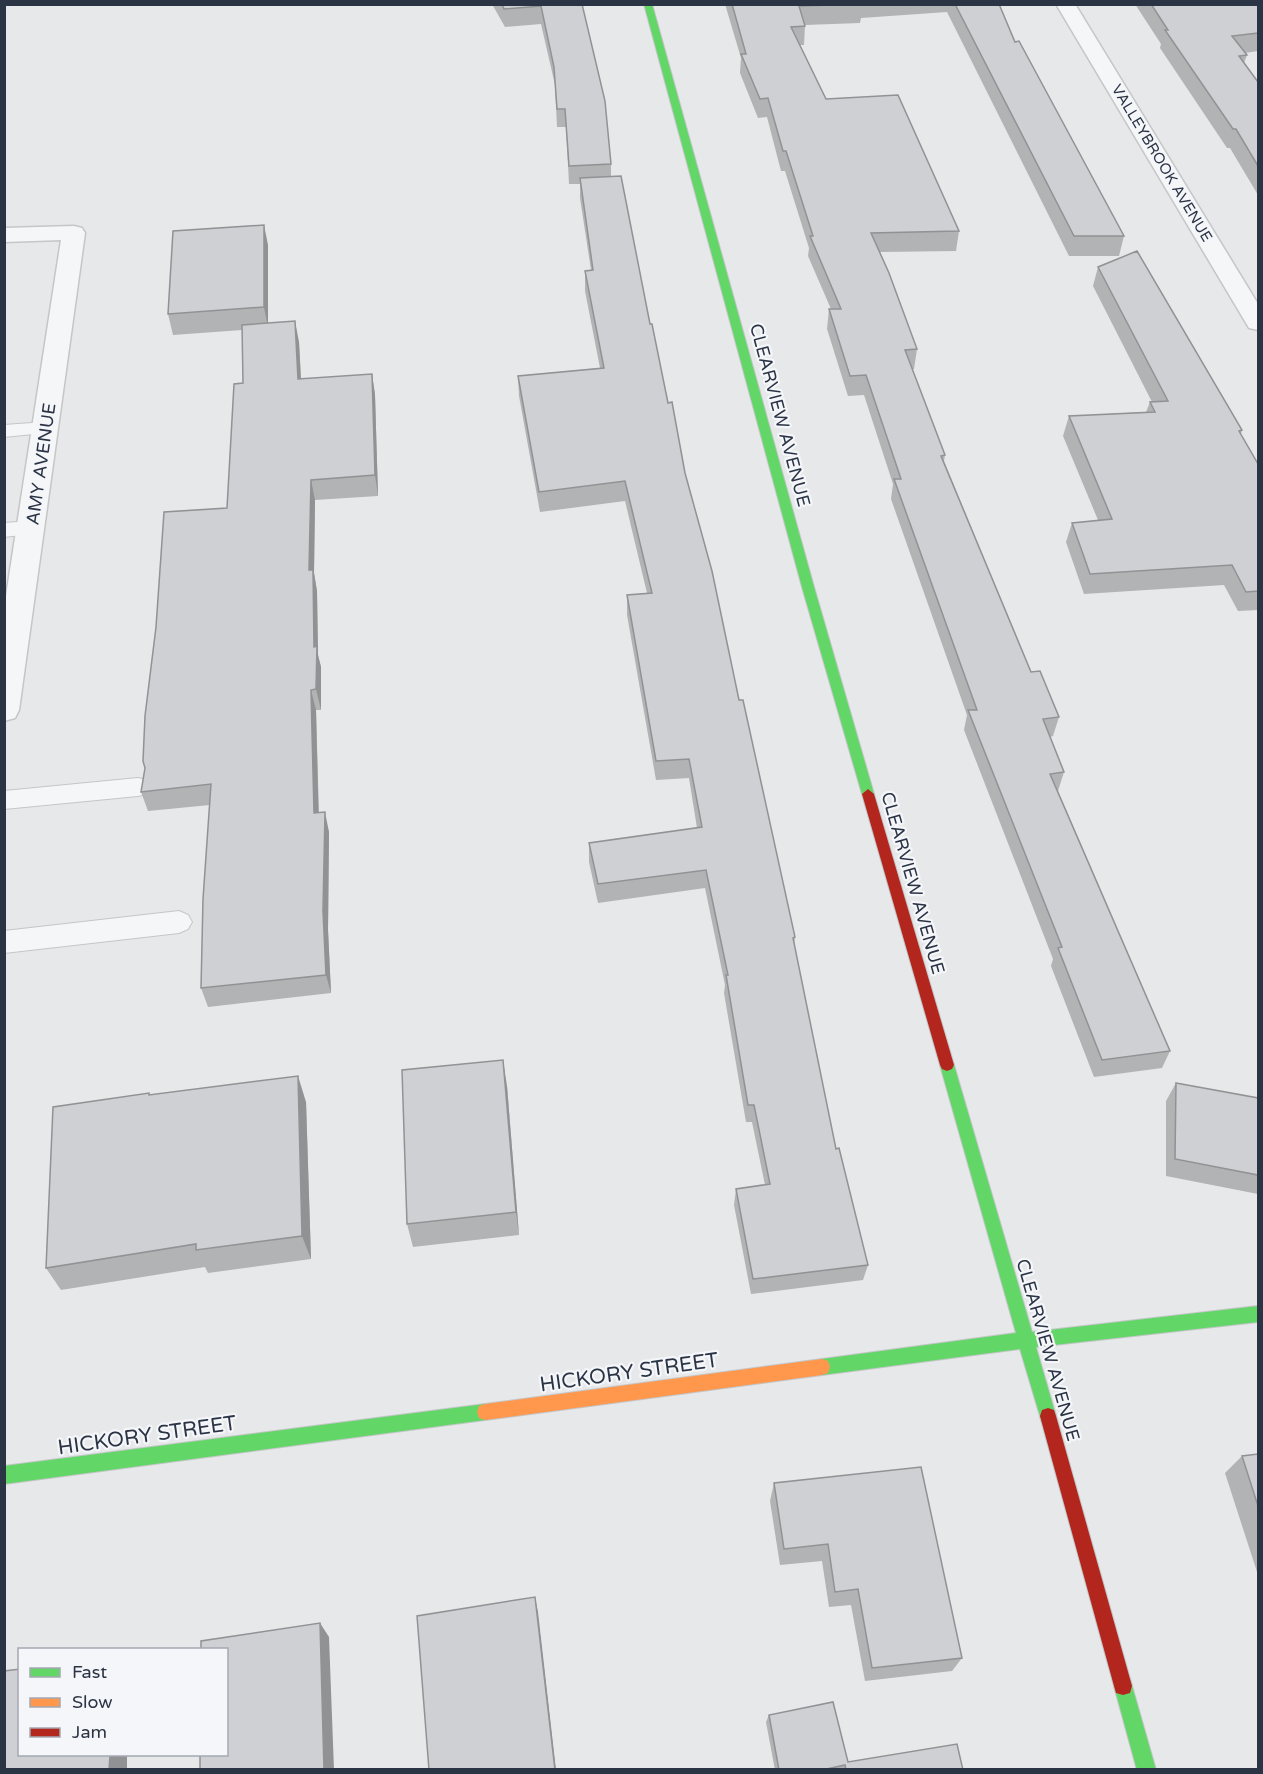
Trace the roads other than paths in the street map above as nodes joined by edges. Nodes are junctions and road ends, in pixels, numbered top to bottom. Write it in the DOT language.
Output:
graph roads {
  1 [pos="648,4"];
  2 [pos="1065,4"];
  3 [pos="4,235"];
  4 [pos="1258,323"];
  5 [pos="46,428"];
  6 [pos="4,431"];
  7 [pos="32,528"];
  8 [pos="4,531"];
  9 [pos="4,710"];
  10 [pos="138,787"];
  11 [pos="4,800"];
  12 [pos="179,922"];
  13 [pos="4,942"];
  14 [pos="1258,1314"];
  15 [pos="1027,1341"];
  16 [pos="4,1475"];
  17 [pos="1147,1770"];
  1 -- 15 [label="street, CLEARVIEW AVENUE"];
  2 -- 4 [label="street, VALLEYBROOK AVENUE"];
  3 -- 5 [label="street, AMY AVENUE"];
  5 -- 6 [label="lane"];
  5 -- 7 [label="street, AMY AVENUE"];
  7 -- 8 [label="lane"];
  7 -- 9 [label="street, AMY AVENUE"];
  10 -- 11 [label="lane"];
  12 -- 13 [label="lane"];
  14 -- 15 [label="street, HICKORY STREET"];
  15 -- 16 [label="street, HICKORY STREET"];
  15 -- 17 [label="street, CLEARVIEW AVENUE"];
}
